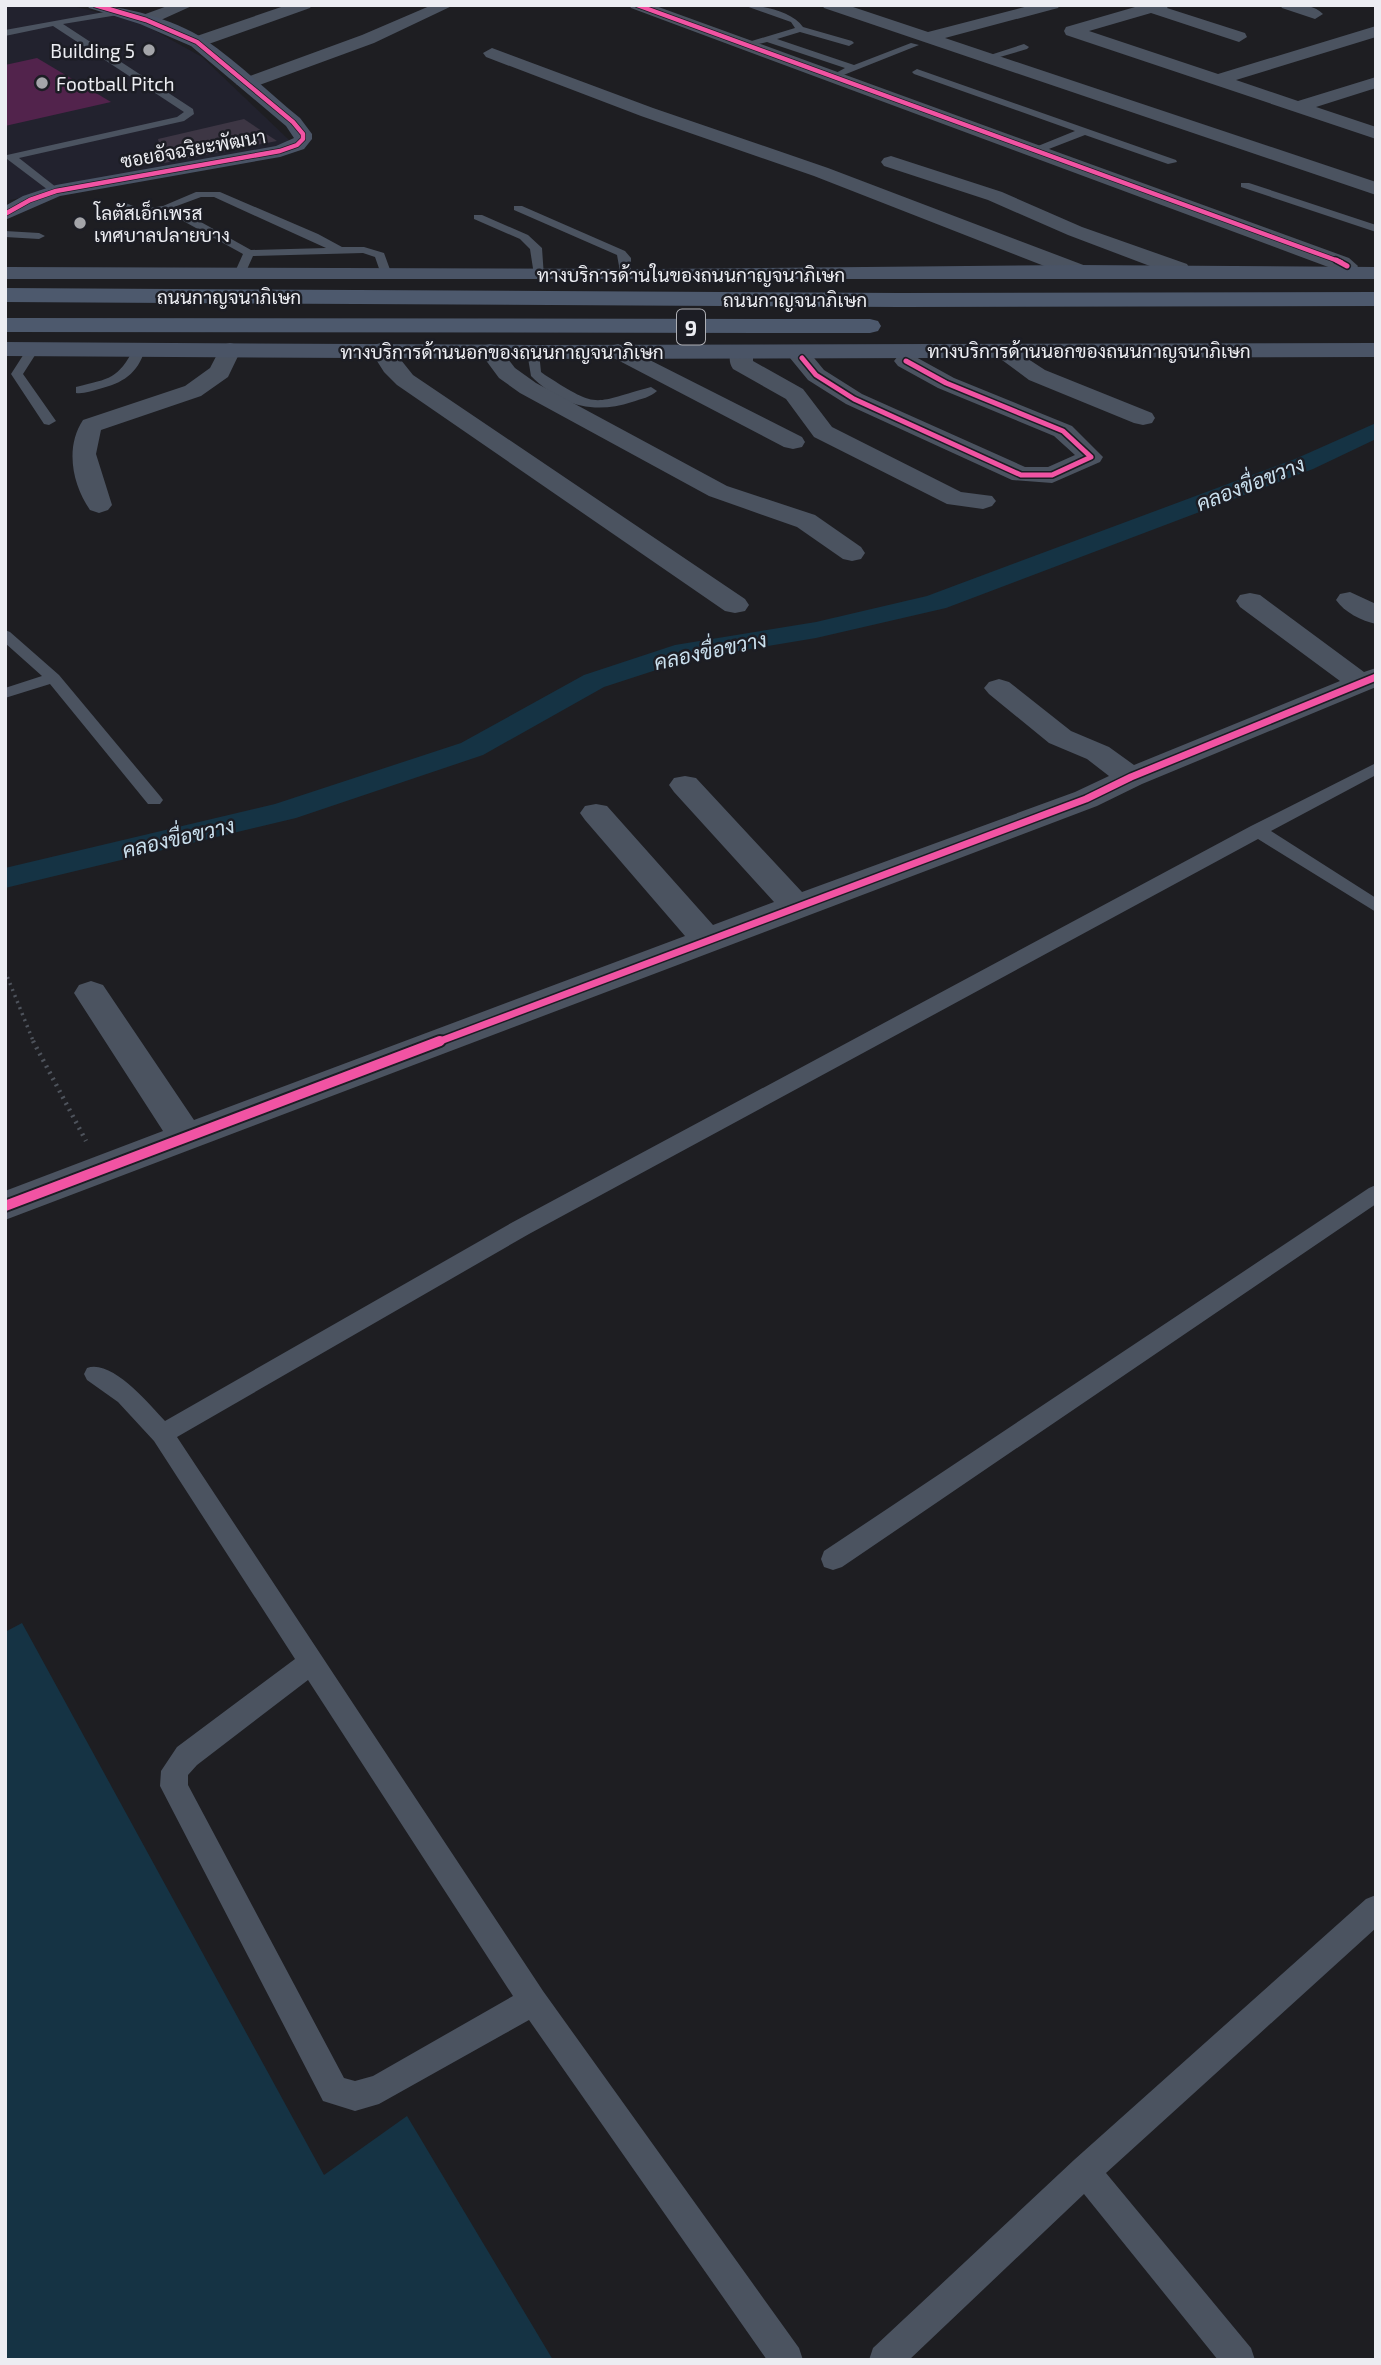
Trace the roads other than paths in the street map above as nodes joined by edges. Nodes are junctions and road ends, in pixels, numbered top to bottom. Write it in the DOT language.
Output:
graph roads {
  1 [pos="95,5"];
  2 [pos="187,5"];
  3 [pos="304,5"];
  4 [pos="446,5"];
  5 [pos="637,5"];
  6 [pos="747,5"];
  7 [pos="830,5"];
  8 [pos="1013,5"];
  9 [pos="1052,5"];
  10 [pos="1287,5"];
  11 [pos="1156,7"];
  12 [pos="121,12"];
  13 [pos="1315,14"];
  14 [pos="272,17"];
  15 [pos="146,20"];
  16 [pos="55,23"];
  17 [pos="308,25"];
  18 [pos="800,29"];
  19 [pos="1376,31"];
  20 [pos="5,33"];
  21 [pos="1239,37"];
  22 [pos="916,38"];
  23 [pos="197,42"];
  24 [pos="757,42"];
  25 [pos="849,43"];
  26 [pos="1024,47"];
  27 [pos="492,53"];
  28 [pos="986,58"];
  29 [pos="854,68"];
  30 [pos="917,72"];
  31 [pos="833,76"];
  32 [pos="1217,80"];
  33 [pos="1376,82"];
  34 [pos="245,84"];
  35 [pos="1297,107"];
  36 [pos="1085,131"];
  37 [pos="1376,133"];
  38 [pos="1037,150"];
  39 [pos="911,152"];
  40 [pos="8,154"];
  41 [pos="891,162"];
  42 [pos="1172,162"];
  43 [pos="852,184"];
  44 [pos="1245,185"];
  45 [pos="1376,189"];
  46 [pos="56,191"];
  47 [pos="123,205"];
  48 [pos="518,208"];
  49 [pos="169,209"];
  50 [pos="5,214"];
  51 [pos="478,218"];
  52 [pos="1376,229"];
  53 [pos="5,234"];
  54 [pos="39,236"];
  55 [pos="339,250"];
  56 [pos="249,253"];
  57 [pos="1347,266"];
  58 [pos="1376,266"];
  59 [pos="1180,269"];
  60 [pos="1078,271"];
  61 [pos="1128,272"];
  62 [pos="5,273"];
  63 [pos="240,274"];
  64 [pos="1376,274"];
  65 [pos="540,275"];
  66 [pos="625,275"];
  67 [pos="654,275"];
  68 [pos="383,286"];
  69 [pos="5,295"];
  70 [pos="1376,299"];
  71 [pos="5,325"];
  72 [pos="423,326"];
  73 [pos="888,326"];
  74 [pos="5,349"];
  75 [pos="33,349"];
  76 [pos="139,350"];
  77 [pos="230,350"];
  78 [pos="1376,350"];
  79 [pos="381,351"];
  80 [pos="490,351"];
  81 [pos="618,351"];
  82 [pos="736,351"];
  83 [pos="769,351"];
  84 [pos="533,352"];
  85 [pos="802,358"];
  86 [pos="1014,360"];
  87 [pos="906,361"];
  88 [pos="1376,361"];
  89 [pos="81,390"];
  90 [pos="651,391"];
  91 [pos="1143,418"];
  92 [pos="49,421"];
  93 [pos="793,442"];
  94 [pos="983,501"];
  95 [pos="99,505"];
  96 [pos="852,553"];
  97 [pos="1350,600"];
  98 [pos="1250,601"];
  99 [pos="735,605"];
  100 [pos="1376,616"];
  101 [pos="5,635"];
  102 [pos="53,678"];
  103 [pos="1368,680"];
  104 [pos="999,688"];
  105 [pos="5,693"];
  106 [pos="1376,768"];
  107 [pos="1131,777"];
  108 [pos="685,785"];
  109 [pos="154,800"];
  110 [pos="596,813"];
  111 [pos="1257,831"];
  112 [pos="796,906"];
  113 [pos="1376,906"];
  114 [pos="707,940"];
  115 [pos="91,993"];
  116 [pos="187,1138"];
  117 [pos="1376,1193"];
  118 [pos="5,1206"];
  119 [pos="95,1374"];
  120 [pos="162,1434"];
  121 [pos="832,1559"];
  122 [pos="311,1662"];
  123 [pos="1376,1909"];
  124 [pos="533,2001"];
  125 [pos="1085,2171"];
  126 [pos="787,2360"];
  127 [pos="886,2360"];
  128 [pos="1239,2360"];
  1 -- 12 [label="main road, ซอยอัจฉริยะพัฒนา"];
  2 -- 15 [label="street"];
  3 -- 14 [label="street"];
  4 -- 34 [label="street"];
  5 -- 24 [label="street"];
  6 -- 18 [label="lane"];
  7 -- 22 [label="street"];
  8 -- 22 [label="street"];
  9 -- 22 [label="street"];
  10 -- 13 [label="street"];
  11 -- 21 [label="street"];
  11 -- 32 [label="street"];
  12 -- 15 [label="main road, ซอยอัจฉริยะพัฒนา"];
  12 -- 16 [label="lane"];
  14 -- 17 [label="street"];
  14 -- 23 [label="street"];
  15 -- 23 [label="main road, ซอยอัจฉริยะพัฒนา"];
  16 -- 20 [label="lane"];
  16 -- 40 [label="lane"];
  18 -- 24 [label="lane"];
  18 -- 25 [label="lane"];
  19 -- 32 [label="street"];
  22 -- 28 [label="street"];
  22 -- 29 [label="lane"];
  23 -- 34 [label="main road, ซอยอัจฉริยะพัฒนา"];
  24 -- 29 [label="lane"];
  24 -- 31 [label="street"];
  26 -- 28 [label="lane"];
  27 -- 43 [label="street"];
  28 -- 45 [label="street"];
  29 -- 31 [label="lane"];
  30 -- 36 [label="lane"];
  31 -- 38 [label="street"];
  32 -- 35 [label="street"];
  33 -- 35 [label="street"];
  34 -- 46 [label="main road, ซอยอัจฉริยะพัฒนา"];
  35 -- 37 [label="street"];
  36 -- 38 [label="lane"];
  36 -- 42 [label="lane"];
  38 -- 57 [label="street"];
  39 -- 41 [label="street"];
  40 -- 46 [label="lane"];
  41 -- 43 [label="street"];
  41 -- 59 [label="street"];
  43 -- 60 [label="street"];
  44 -- 52 [label="lane"];
  46 -- 50 [label="main road, ซอยอัจฉริยะพัฒนา"];
  47 -- 49 [label="lane"];
  48 -- 66 [label="lane"];
  49 -- 55 [label="lane"];
  49 -- 56 [label="lane"];
  51 -- 65 [label="lane"];
  53 -- 54 [label="lane"];
  55 -- 56 [label="lane"];
  55 -- 68 [label="lane"];
  56 -- 63 [label="lane"];
  57 -- 58 [label="main road"];
  57 -- 59 [label="main road"];
  59 -- 61 [label="main road"];
  60 -- 61 [label="main road, ทางบริการด้านในของถนนกาญจนาภิเษก"];
  60 -- 67 [label="main road, ทางบริการด้านในของถนนกาญจนาภิเษก"];
  61 -- 64 [label="main road, ทางบริการด้านในของถนนกาญจนาภิเษก"];
  62 -- 63 [label="main road, ทางบริการด้านในของถนนกาญจนาภิเษก"];
  63 -- 68 [label="main road, ทางบริการด้านในของถนนกาญจนาภิเษก"];
  65 -- 66 [label="main road, ทางบริการด้านในของถนนกาญจนาภิเษก"];
  65 -- 68 [label="main road, ทางบริการด้านในของถนนกาญจนาภิเษก"];
  66 -- 67 [label="main road, ทางบริการด้านในของถนนกาญจนาภิเษก"];
  67 -- 68 [label="highway"];
  68 -- 69 [label="highway, ถนนกาญจนาภิเษก / 9"];
  68 -- 70 [label="highway, ถนนกาญจนาภิเษก / 9"];
  71 -- 72 [label="highway, ถนนกาญจนาภิเษก / 9"];
  72 -- 73 [label="highway, ถนนกาญจนาภิเษก / 9"];
  72 -- 82 [label="highway"];
  74 -- 75 [label="main road, ทางบริการด้านนอกของถนนกาญจนาภิเษก"];
  75 -- 76 [label="main road, ทางบริการด้านนอกของถนนกาญจนาภิเษก"];
  75 -- 92 [label="lane"];
  76 -- 77 [label="main road, ทางบริการด้านนอกของถนนกาญจนาภิเษก"];
  76 -- 89 [label="lane"];
  77 -- 79 [label="main road, ทางบริการด้านนอกของถนนกาญจนาภิเษก"];
  77 -- 95 [label="street"];
  78 -- 83 [label="main road, ทางบริการด้านนอกของถนนกาญจนาภิเษก"];
  79 -- 80 [label="main road, ทางบริการด้านนอกของถนนกาญจนาภิเษก"];
  79 -- 99 [label="street"];
  80 -- 84 [label="main road, ทางบริการด้านนอกของถนนกาญจนาภิเษก"];
  80 -- 96 [label="street"];
  81 -- 82 [label="main road, ทางบริการด้านนอกของถนนกาญจนาภิเษก"];
  81 -- 84 [label="main road, ทางบริการด้านนอกของถนนกาญจนาภิเษก"];
  81 -- 93 [label="street"];
  82 -- 83 [label="main road, ทางบริการด้านนอกของถนนกาญจนาภิเษก"];
  82 -- 94 [label="street"];
  83 -- 85 [label="main road"];
  84 -- 90 [label="lane"];
  85 -- 87 [label="main road"];
  85 -- 87 [label="street"];
  86 -- 87 [label="main road"];
  86 -- 88 [label="main road"];
  86 -- 91 [label="street"];
  97 -- 100 [label="street"];
  98 -- 103 [label="street"];
  101 -- 102 [label="lane"];
  102 -- 105 [label="lane"];
  102 -- 109 [label="lane"];
  103 -- 107 [label="street"];
  104 -- 107 [label="street"];
  106 -- 111 [label="lane"];
  107 -- 112 [label="street"];
  108 -- 112 [label="street"];
  110 -- 114 [label="street"];
  111 -- 113 [label="lane"];
  111 -- 120 [label="lane"];
  112 -- 114 [label="street"];
  114 -- 116 [label="street"];
  115 -- 116 [label="street"];
  116 -- 118 [label="street"];
  117 -- 121 [label="lane"];
  119 -- 120 [label="lane"];
  120 -- 122 [label="lane"];
  122 -- 124 [label="lane"];
  122 -- 124 [label="lane"];
  123 -- 125 [label="lane"];
  124 -- 126 [label="lane"];
  125 -- 127 [label="lane"];
  125 -- 128 [label="lane"];
}
